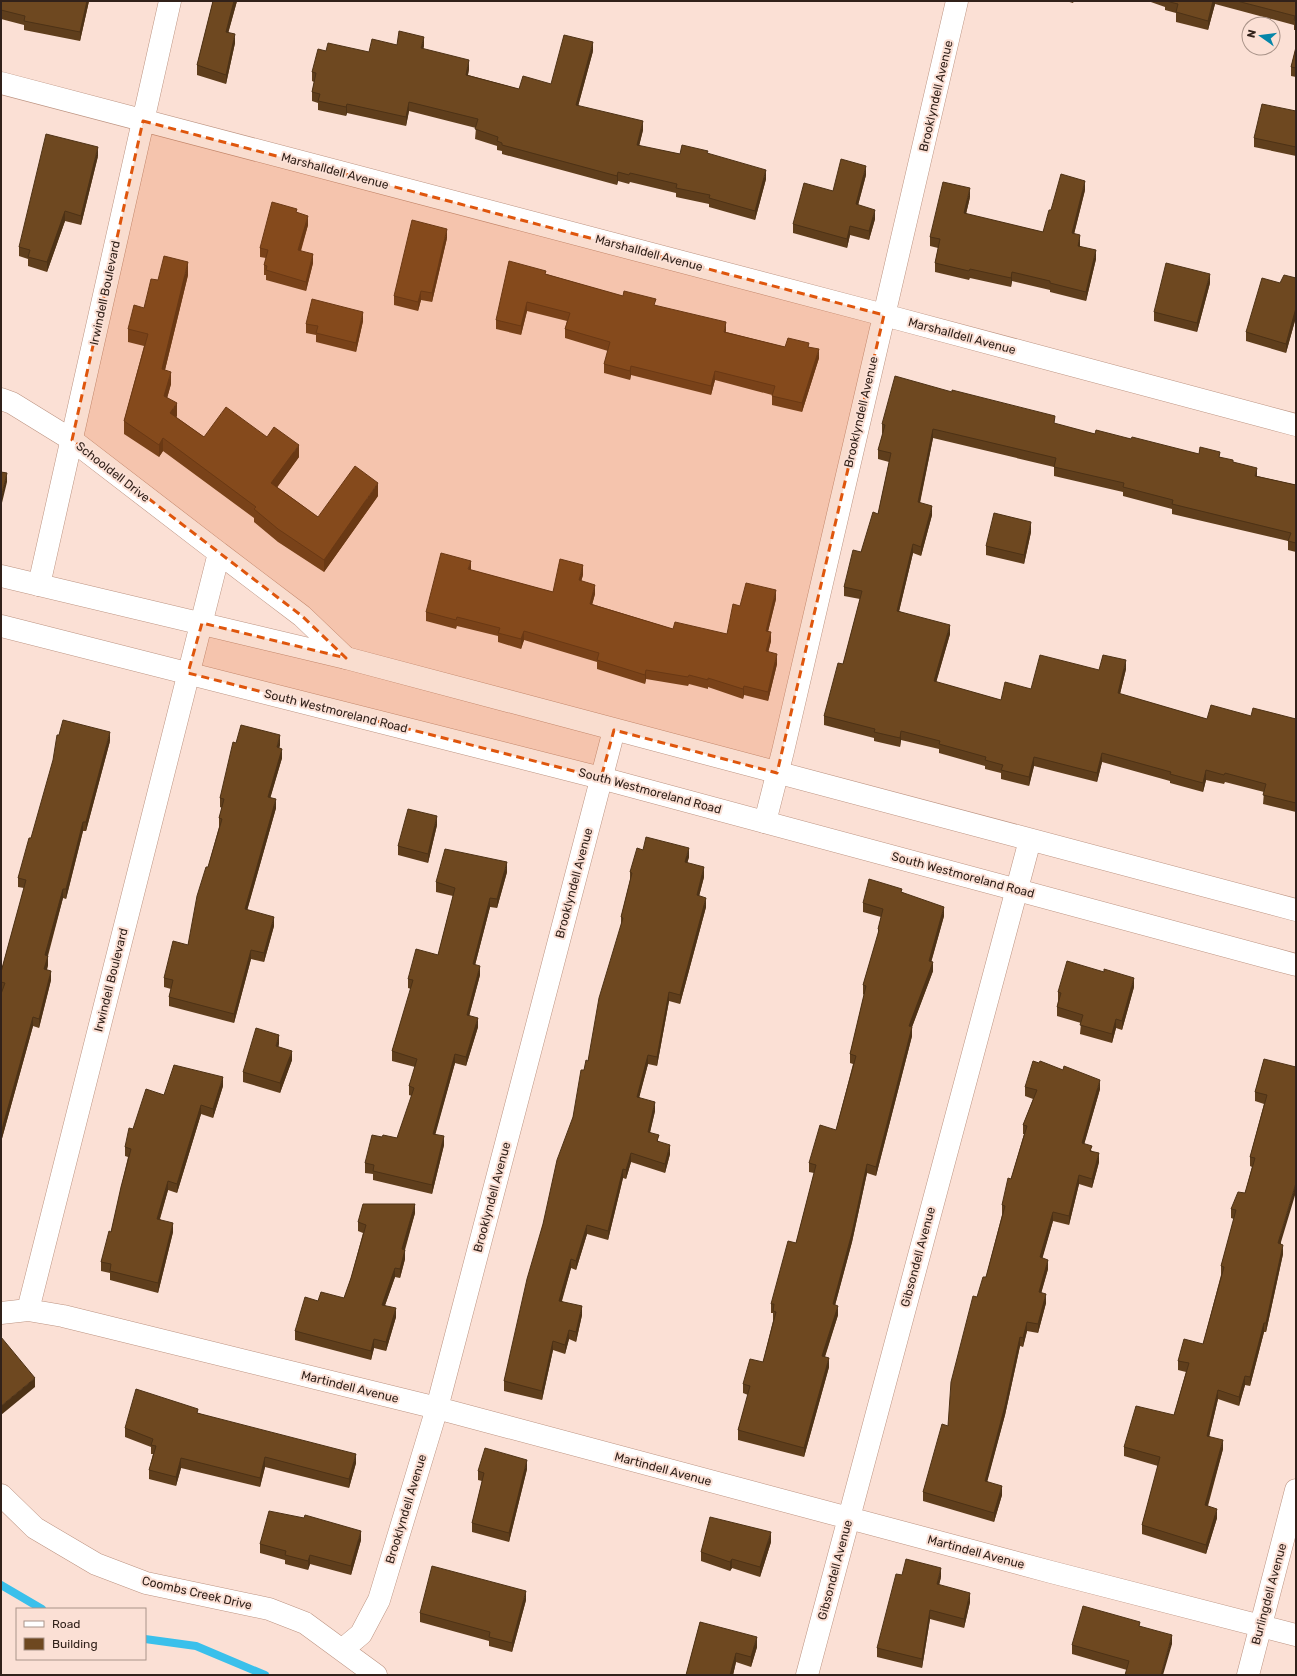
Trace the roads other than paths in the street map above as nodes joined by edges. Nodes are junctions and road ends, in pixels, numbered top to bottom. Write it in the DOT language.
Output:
graph roads {
  1 [pos="170,1"];
  2 [pos="958,1"];
  3 [pos="1,83"];
  4 [pos="143,120"];
  5 [pos="884,315"];
  6 [pos="1,399"];
  7 [pos="1296,425"];
  8 [pos="72,440"];
  9 [pos="220,553"];
  10 [pos="1,576"];
  11 [pos="39,585"];
  12 [pos="202,623"];
  13 [pos="1,626"];
  14 [pos="346,658"];
  15 [pos="188,673"];
  16 [pos="614,730"];
  17 [pos="777,773"];
  18 [pos="601,778"];
  19 [pos="764,822"];
  20 [pos="1030,840"];
  21 [pos="1017,890"];
  22 [pos="1296,910"];
  23 [pos="1296,965"];
  24 [pos="28,1310"];
  25 [pos="1,1313"];
  26 [pos="437,1408"];
  27 [pos="1296,1490"];
  28 [pos="1,1495"];
  29 [pos="848,1518"];
  30 [pos="1261,1626"];
  31 [pos="1296,1635"];
  32 [pos="342,1650"];
  33 [pos="376,1675"];
  34 [pos="807,1675"];
  35 [pos="1248,1675"];
  1 -- 4 [label="street, Irwindell Boulevard"];
  2 -- 5 [label="street, Brooklyndell Avenue"];
  3 -- 4 [label="street, Marshalldell Avenue"];
  4 -- 5 [label="street, Marshalldell Avenue"];
  4 -- 8 [label="street, Irwindell Boulevard"];
  5 -- 7 [label="street, Marshalldell Avenue"];
  5 -- 17 [label="street, Brooklyndell Avenue"];
  6 -- 8 [label="street, Schooldell Drive"];
  8 -- 9 [label="street, Schooldell Drive"];
  8 -- 11 [label="street, Irwindell Boulevard"];
  9 -- 12 [label="street"];
  9 -- 14 [label="street, Schooldell Drive"];
  10 -- 11 [label="street"];
  11 -- 12 [label="street"];
  12 -- 14 [label="street"];
  12 -- 15 [label="street, Irwindell Boulevard"];
  13 -- 15 [label="street, South Westmoreland Road"];
  14 -- 16 [label="street"];
  15 -- 18 [label="street, South Westmoreland Road"];
  15 -- 24 [label="street, Irwindell Boulevard"];
  16 -- 17 [label="street"];
  16 -- 18 [label="street, Brooklyndell Avenue"];
  17 -- 19 [label="street, Brooklyndell Avenue"];
  17 -- 20 [label="street"];
  18 -- 19 [label="street, South Westmoreland Road"];
  18 -- 26 [label="street, Brooklyndell Avenue"];
  19 -- 21 [label="street, South Westmoreland Road"];
  20 -- 21 [label="street, Gibsondell Avenue"];
  20 -- 22 [label="street"];
  21 -- 23 [label="street, South Westmoreland Road"];
  21 -- 29 [label="street, Gibsondell Avenue"];
  24 -- 25 [label="street"];
  24 -- 26 [label="street, Martindell Avenue"];
  26 -- 29 [label="street, Martindell Avenue"];
  26 -- 32 [label="street, Brooklyndell Avenue"];
  27 -- 30 [label="street, Burlingdell Avenue"];
  28 -- 32 [label="street, Coombs Creek Drive"];
  29 -- 30 [label="street, Martindell Avenue"];
  29 -- 34 [label="street, Gibsondell Avenue"];
  30 -- 31 [label="street, Martindell Avenue"];
  30 -- 35 [label="street, Burlingdell Avenue"];
  32 -- 33 [label="street, Coombs Creek Drive"];
}
